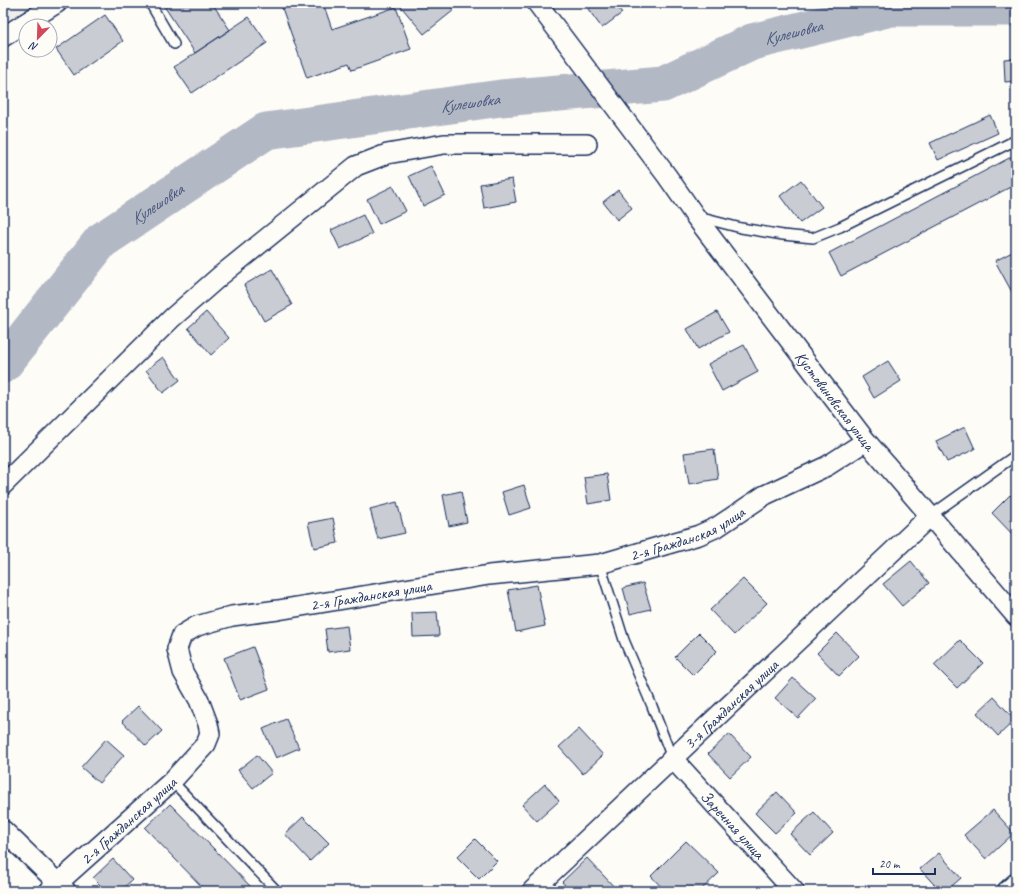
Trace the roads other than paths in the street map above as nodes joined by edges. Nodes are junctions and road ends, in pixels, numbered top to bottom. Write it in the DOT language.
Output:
graph roads {
  1 [pos="57,3"];
  2 [pos="150,3"];
  3 [pos="537,3"];
  4 [pos="3,37"];
  5 [pos="174,44"];
  6 [pos="1016,140"];
  7 [pos="587,144"];
  8 [pos="694,216"];
  9 [pos="866,441"];
  10 [pos="1016,455"];
  11 [pos="3,485"];
  12 [pos="930,516"];
  13 [pos="600,564"];
  14 [pos="1016,616"];
  15 [pos="672,758"];
  16 [pos="172,781"];
  17 [pos="3,830"];
  18 [pos="1016,883"];
  19 [pos="57,888"];
  20 [pos="277,891"];
  21 [pos="532,891"];
  22 [pos="794,891"];
  23 [pos="1007,891"];
  1 -- 4 [label="street"];
  2 -- 5 [label="lane"];
  3 -- 8 [label="street, Кустовиновская улица"];
  6 -- 8 [label="lane"];
  7 -- 11 [label="street"];
  8 -- 9 [label="street, Кустовиновская улица"];
  9 -- 12 [label="street, Кустовиновская улица"];
  9 -- 13 [label="street, 2-я Гражданская улица"];
  10 -- 12 [label="lane"];
  12 -- 14 [label="street, Кустовиновская улица"];
  12 -- 15 [label="street, 3-я Гражданская улица"];
  13 -- 15 [label="lane"];
  13 -- 16 [label="street, 2-я Гражданская улица"];
  15 -- 21 [label="street, 3-я Гражданская улица"];
  15 -- 22 [label="street, Заречная улица"];
  16 -- 19 [label="street, 2-я Гражданская улица"];
  16 -- 20 [label="lane"];
  17 -- 19 [label="street"];
  18 -- 23 [label="street"];
}
